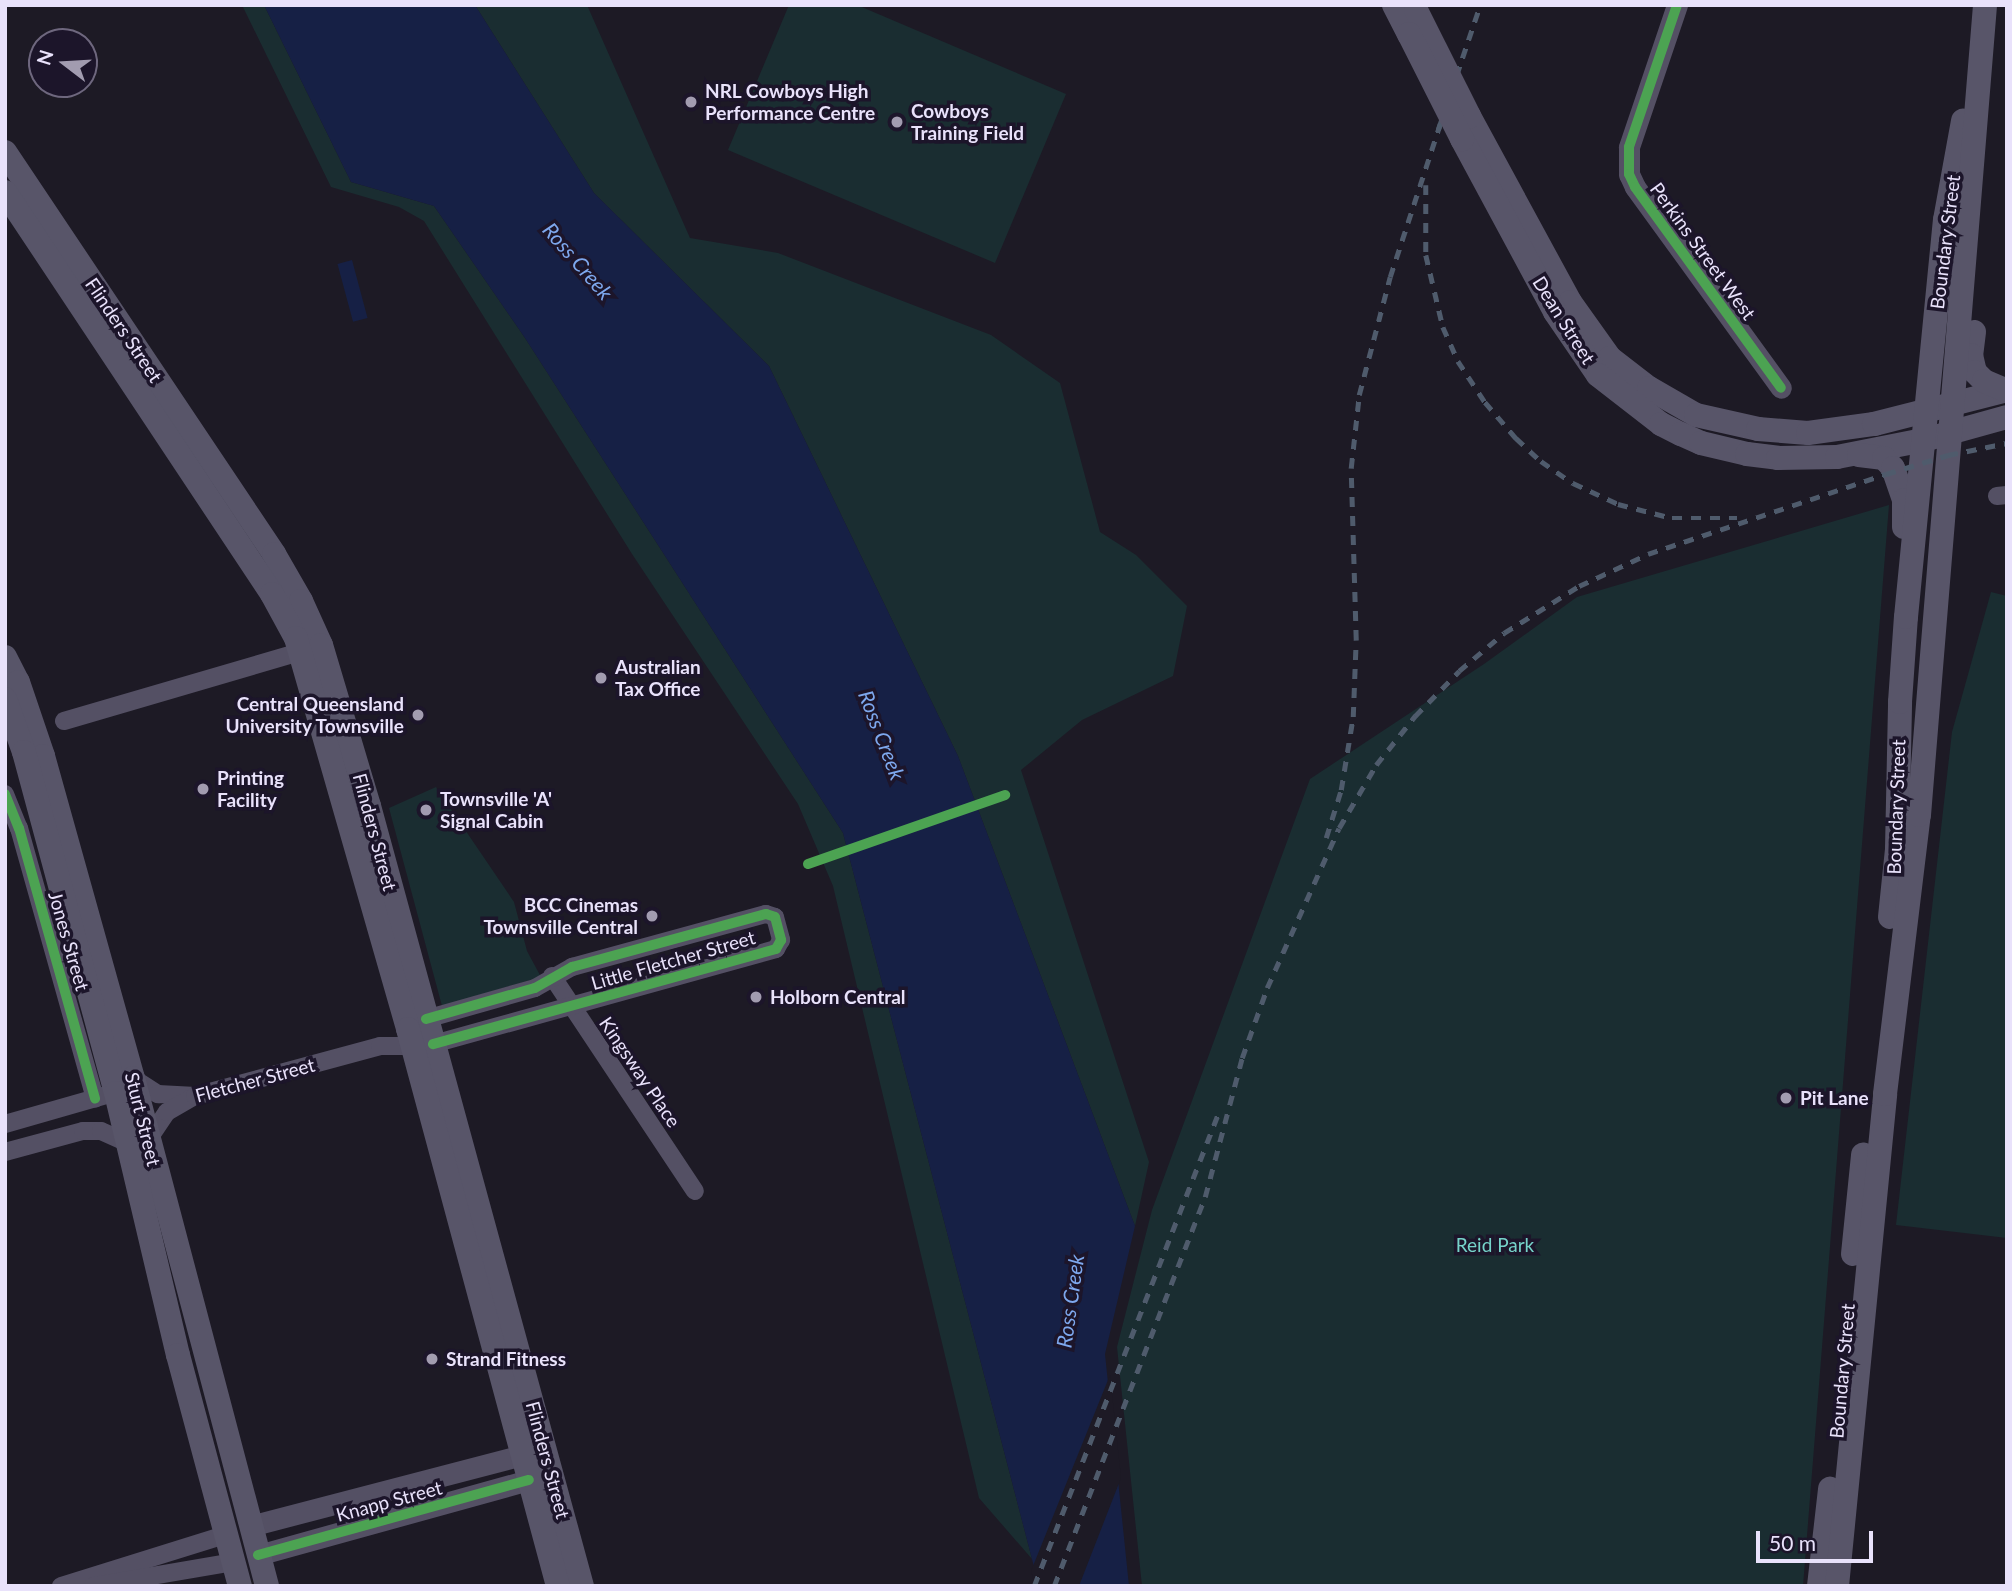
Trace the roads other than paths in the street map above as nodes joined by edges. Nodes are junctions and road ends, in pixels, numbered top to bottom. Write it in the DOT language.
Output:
graph roads {
  1 [pos="1677,5"];
  2 [pos="1408,7"];
  3 [pos="1984,17"];
  4 [pos="1466,127"];
  5 [pos="5,152"];
  6 [pos="5,192"];
  7 [pos="1969,209"];
  8 [pos="1781,388"];
  9 [pos="2006,390"];
  10 [pos="1952,404"];
  11 [pos="1926,411"];
  12 [pos="2007,417"];
  13 [pos="1950,433"];
  14 [pos="1924,440"];
  15 [pos="1848,455"];
  16 [pos="274,554"];
  17 [pos="1905,636"];
  18 [pos="300,652"];
  19 [pos="5,657"];
  20 [pos="5,699"];
  21 [pos="64,721"];
  22 [pos="5,794"];
  23 [pos="552,976"];
  24 [pos="570,1007"];
  25 [pos="420,1035"];
  26 [pos="106,1093"];
  27 [pos="195,1096"];
  28 [pos="5,1124"];
  29 [pos="83,1130"];
  30 [pos="138,1142"];
  31 [pos="5,1152"];
  32 [pos="695,1191"];
  33 [pos="160,1234"];
  34 [pos="533,1452"];
  35 [pos="540,1477"];
  36 [pos="299,1513"];
  37 [pos="250,1527"];
  38 [pos="225,1535"];
  39 [pos="307,1541"];
  40 [pos="175,1551"];
  41 [pos="258,1555"];
  42 [pos="182,1572"];
  43 [pos="237,1574"];
  44 [pos="61,1586"];
  45 [pos="93,1586"];
  46 [pos="267,1586"];
  47 [pos="558,1586"];
  48 [pos="582,1586"];
  49 [pos="1819,1586"];
  50 [pos="1837,1586"];
  1 -- 8 [label="street, Perkins Street West"];
  2 -- 4 [label="main road, Dean Street, bridge"];
  2 -- 4 [label="main road, Dean Street, bridge"];
  3 -- 7 [label="main road, Boundary Street"];
  3 -- 11 [label="main road, Boundary Street"];
  4 -- 11 [label="main road, Dean Street"];
  4 -- 15 [label="main road, Dean Street"];
  5 -- 16 [label="main road, Flinders Street"];
  6 -- 18 [label="main road, Flinders Street"];
  7 -- 9 [label="main road"];
  7 -- 10 [label="main road, Boundary Street"];
  9 -- 10 [label="main road, Dean Street"];
  10 -- 11 [label="main road, Dean Street"];
  10 -- 13 [label="main road, Boundary Street"];
  11 -- 14 [label="main road, Boundary Street"];
  12 -- 13 [label="main road, Dean Street"];
  13 -- 14 [label="main road, Dean Street"];
  13 -- 50 [label="main road, Boundary Street"];
  14 -- 15 [label="main road, Dean Street"];
  14 -- 17 [label="main road, Boundary Street"];
  15 -- 17 [label="main road"];
  16 -- 18 [label="main road"];
  16 -- 25 [label="main road, Flinders Street"];
  17 -- 49 [label="main road, Boundary Street"];
  18 -- 21 [label="street"];
  18 -- 25 [label="main road, Flinders Street"];
  19 -- 26 [label="main road, Sturt Street"];
  20 -- 26 [label="main road, Sturt Street"];
  22 -- 26 [label="street, Jones Street"];
  23 -- 24 [label="street, Kingsway Place"];
  23 -- 24 [label="street, Little Fletcher Street"];
  23 -- 25 [label="street, Little Fletcher Street"];
  24 -- 25 [label="street, Little Fletcher Street"];
  24 -- 32 [label="street, Kingsway Place"];
  25 -- 27 [label="street, Fletcher Street"];
  25 -- 34 [label="main road, Flinders Street"];
  26 -- 27 [label="street"];
  26 -- 28 [label="street"];
  26 -- 29 [label="street, Jones Street"];
  26 -- 30 [label="main road, Sturt Street"];
  27 -- 30 [label="street, Fletcher Street"];
  29 -- 30 [label="street"];
  29 -- 31 [label="street"];
  30 -- 33 [label="main road, Sturt Street"];
  33 -- 37 [label="main road, Sturt Street"];
  33 -- 38 [label="main road, Sturt Street"];
  34 -- 35 [label="main road, Flinders Street"];
  34 -- 36 [label="street, Knapp Street"];
  35 -- 39 [label="street, Knapp Street"];
  35 -- 47 [label="main road, Flinders Street"];
  35 -- 48 [label="main road, Flinders Street"];
  36 -- 37 [label="street, Knapp Street"];
  36 -- 39 [label="street"];
  37 -- 38 [label="main road"];
  37 -- 41 [label="main road, Sturt Street"];
  38 -- 40 [label="street"];
  38 -- 43 [label="main road, Sturt Street"];
  39 -- 41 [label="street, Knapp Street"];
  40 -- 42 [label="street"];
  40 -- 44 [label="street"];
  41 -- 43 [label="main road"];
  41 -- 46 [label="main road, Sturt Street"];
  42 -- 43 [label="street"];
  42 -- 45 [label="street"];
}
